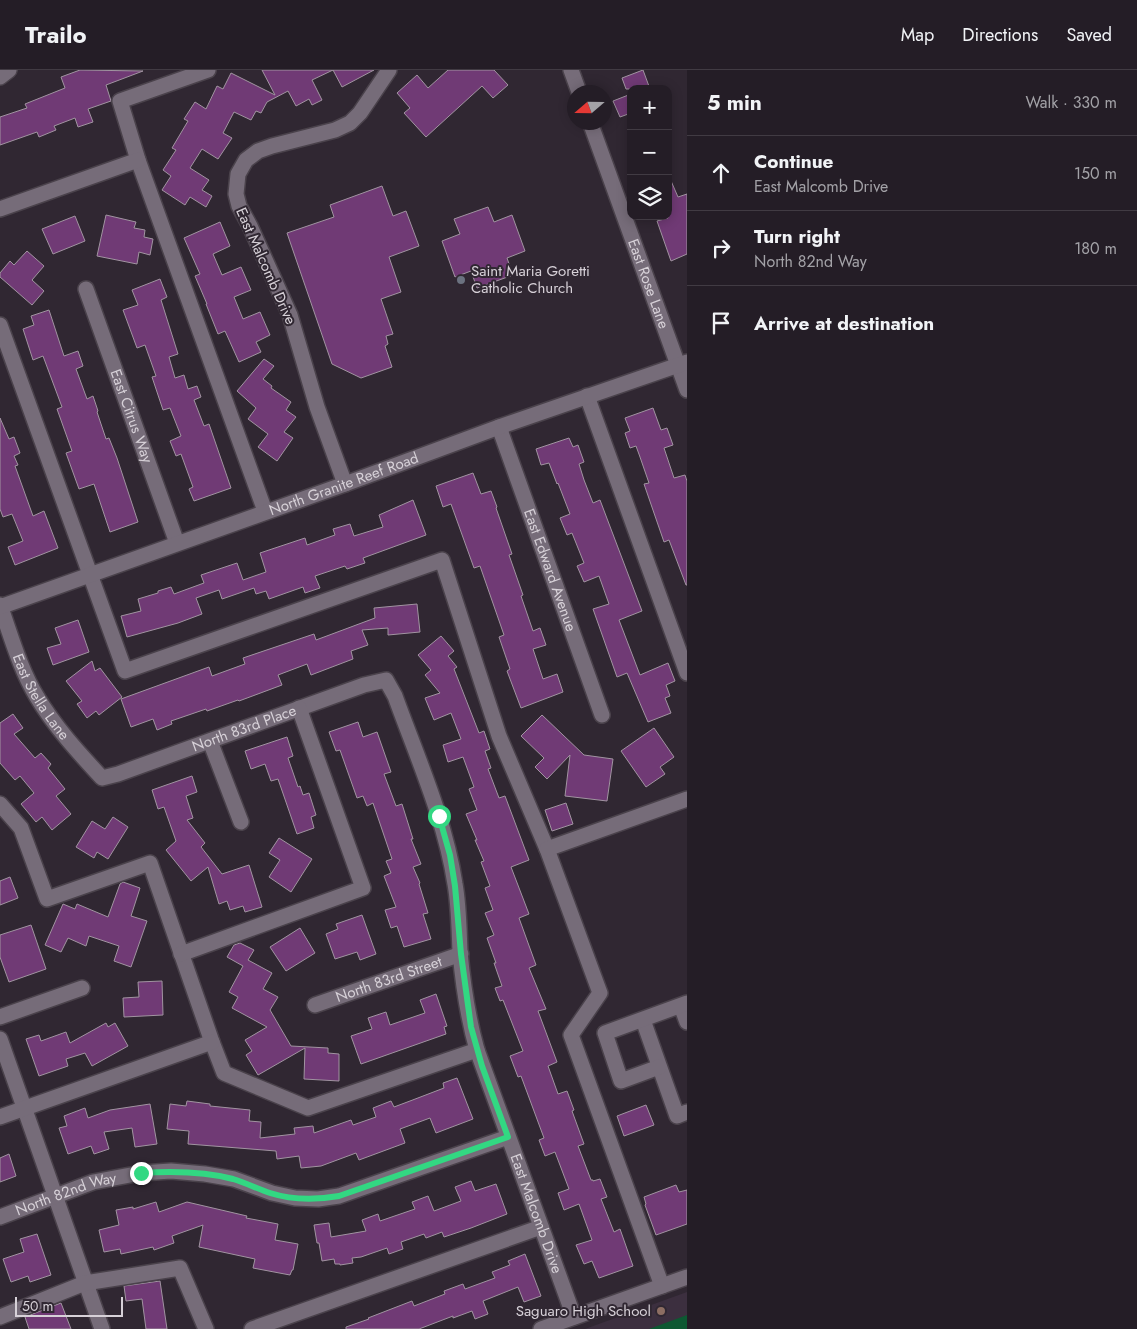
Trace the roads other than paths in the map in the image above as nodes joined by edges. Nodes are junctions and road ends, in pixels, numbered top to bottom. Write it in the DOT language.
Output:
graph roads {
  1 [pos="10,70"];
  2 [pos="208,70"];
  3 [pos="389,70"];
  4 [pos="571,70"];
  5 [pos="0,77"];
  6 [pos="576,85"];
  7 [pos="593,130"];
  8 [pos="138,160"];
  9 [pos="0,210"];
  10 [pos="86,288"];
  11 [pos="0,325"];
  12 [pos="682,364"];
  13 [pos="687,390"];
  14 [pos="587,396"];
  15 [pos="499,427"];
  16 [pos="345,484"];
  17 [pos="265,511"];
  18 [pos="177,543"];
  19 [pos="90,574"];
  20 [pos="0,606"];
  21 [pos="687,674"];
  22 [pos="386,680"];
  23 [pos="299,708"];
  24 [pos="602,715"];
  25 [pos="210,741"];
  26 [pos="102,778"];
  27 [pos="687,799"];
  28 [pos="0,804"];
  29 [pos="241,822"];
  30 [pos="547,849"];
  31 [pos="181,954"];
  32 [pos="461,954"];
  33 [pos="82,988"];
  34 [pos="684,1004"];
  35 [pos="315,1005"];
  36 [pos="0,1017"];
  37 [pos="643,1020"];
  38 [pos="687,1022"];
  39 [pos="0,1039"];
  40 [pos="212,1042"];
  41 [pos="477,1050"];
  42 [pos="660,1067"];
  43 [pos="25,1108"];
  44 [pos="687,1112"];
  45 [pos="0,1117"];
  46 [pos="508,1137"];
  47 [pos="55,1197"];
  48 [pos="0,1217"];
  49 [pos="541,1227"];
  50 [pos="687,1277"];
  51 [pos="85,1283"];
  52 [pos="662,1286"];
  53 [pos="0,1317"];
  54 [pos="574,1317"];
  55 [pos="102,1329"];
  56 [pos="206,1329"];
  57 [pos="252,1329"];
  58 [pos="541,1329"];
  1 -- 5 [label="street"];
  2 -- 8 [label="street"];
  3 -- 16 [label="street, East Malcomb Drive"];
  4 -- 6 [label="street"];
  7 -- 12 [label="street, East Rose Lane"];
  8 -- 9 [label="street"];
  8 -- 17 [label="street"];
  10 -- 18 [label="street, East Citrus Way"];
  11 -- 19 [label="street"];
  12 -- 13 [label="street, East Rose Lane"];
  12 -- 14 [label="street, North Granite Reef Road"];
  14 -- 15 [label="street, North Granite Reef Road"];
  14 -- 21 [label="street"];
  15 -- 16 [label="street, North Granite Reef Road"];
  15 -- 24 [label="street, East Edward Avenue"];
  16 -- 17 [label="street, North Granite Reef Road"];
  17 -- 18 [label="street, North Granite Reef Road"];
  18 -- 19 [label="street, North Granite Reef Road"];
  19 -- 20 [label="street, North Granite Reef Road"];
  19 -- 30 [label="street"];
  20 -- 26 [label="street, East Stella Lane"];
  22 -- 23 [label="street, North 83rd Place"];
  22 -- 32 [label="street, East Malcomb Drive"];
  23 -- 25 [label="street, North 83rd Place"];
  23 -- 31 [label="street"];
  25 -- 26 [label="street, North 83rd Place"];
  25 -- 29 [label="street"];
  27 -- 30 [label="street"];
  28 -- 31 [label="street"];
  30 -- 52 [label="street"];
  31 -- 40 [label="street"];
  32 -- 35 [label="street, North 83rd Street"];
  32 -- 41 [label="street, East Malcomb Drive"];
  33 -- 36 [label="street"];
  34 -- 37 [label="street"];
  34 -- 38 [label="street"];
  37 -- 42 [label="street"];
  37 -- 42 [label="street"];
  39 -- 43 [label="street"];
  40 -- 41 [label="street"];
  40 -- 43 [label="street"];
  41 -- 46 [label="street, East Malcomb Drive"];
  42 -- 44 [label="street"];
  43 -- 45 [label="street"];
  43 -- 47 [label="street"];
  46 -- 47 [label="street, North 82nd Way"];
  46 -- 49 [label="street, East Malcomb Drive"];
  47 -- 48 [label="street, North 82nd Way"];
  47 -- 51 [label="street"];
  49 -- 54 [label="street, East Malcomb Drive"];
  49 -- 57 [label="street"];
  50 -- 52 [label="street"];
  51 -- 53 [label="street"];
  51 -- 55 [label="street"];
  51 -- 56 [label="street"];
  52 -- 54 [label="street"];
  54 -- 58 [label="street"];
}
